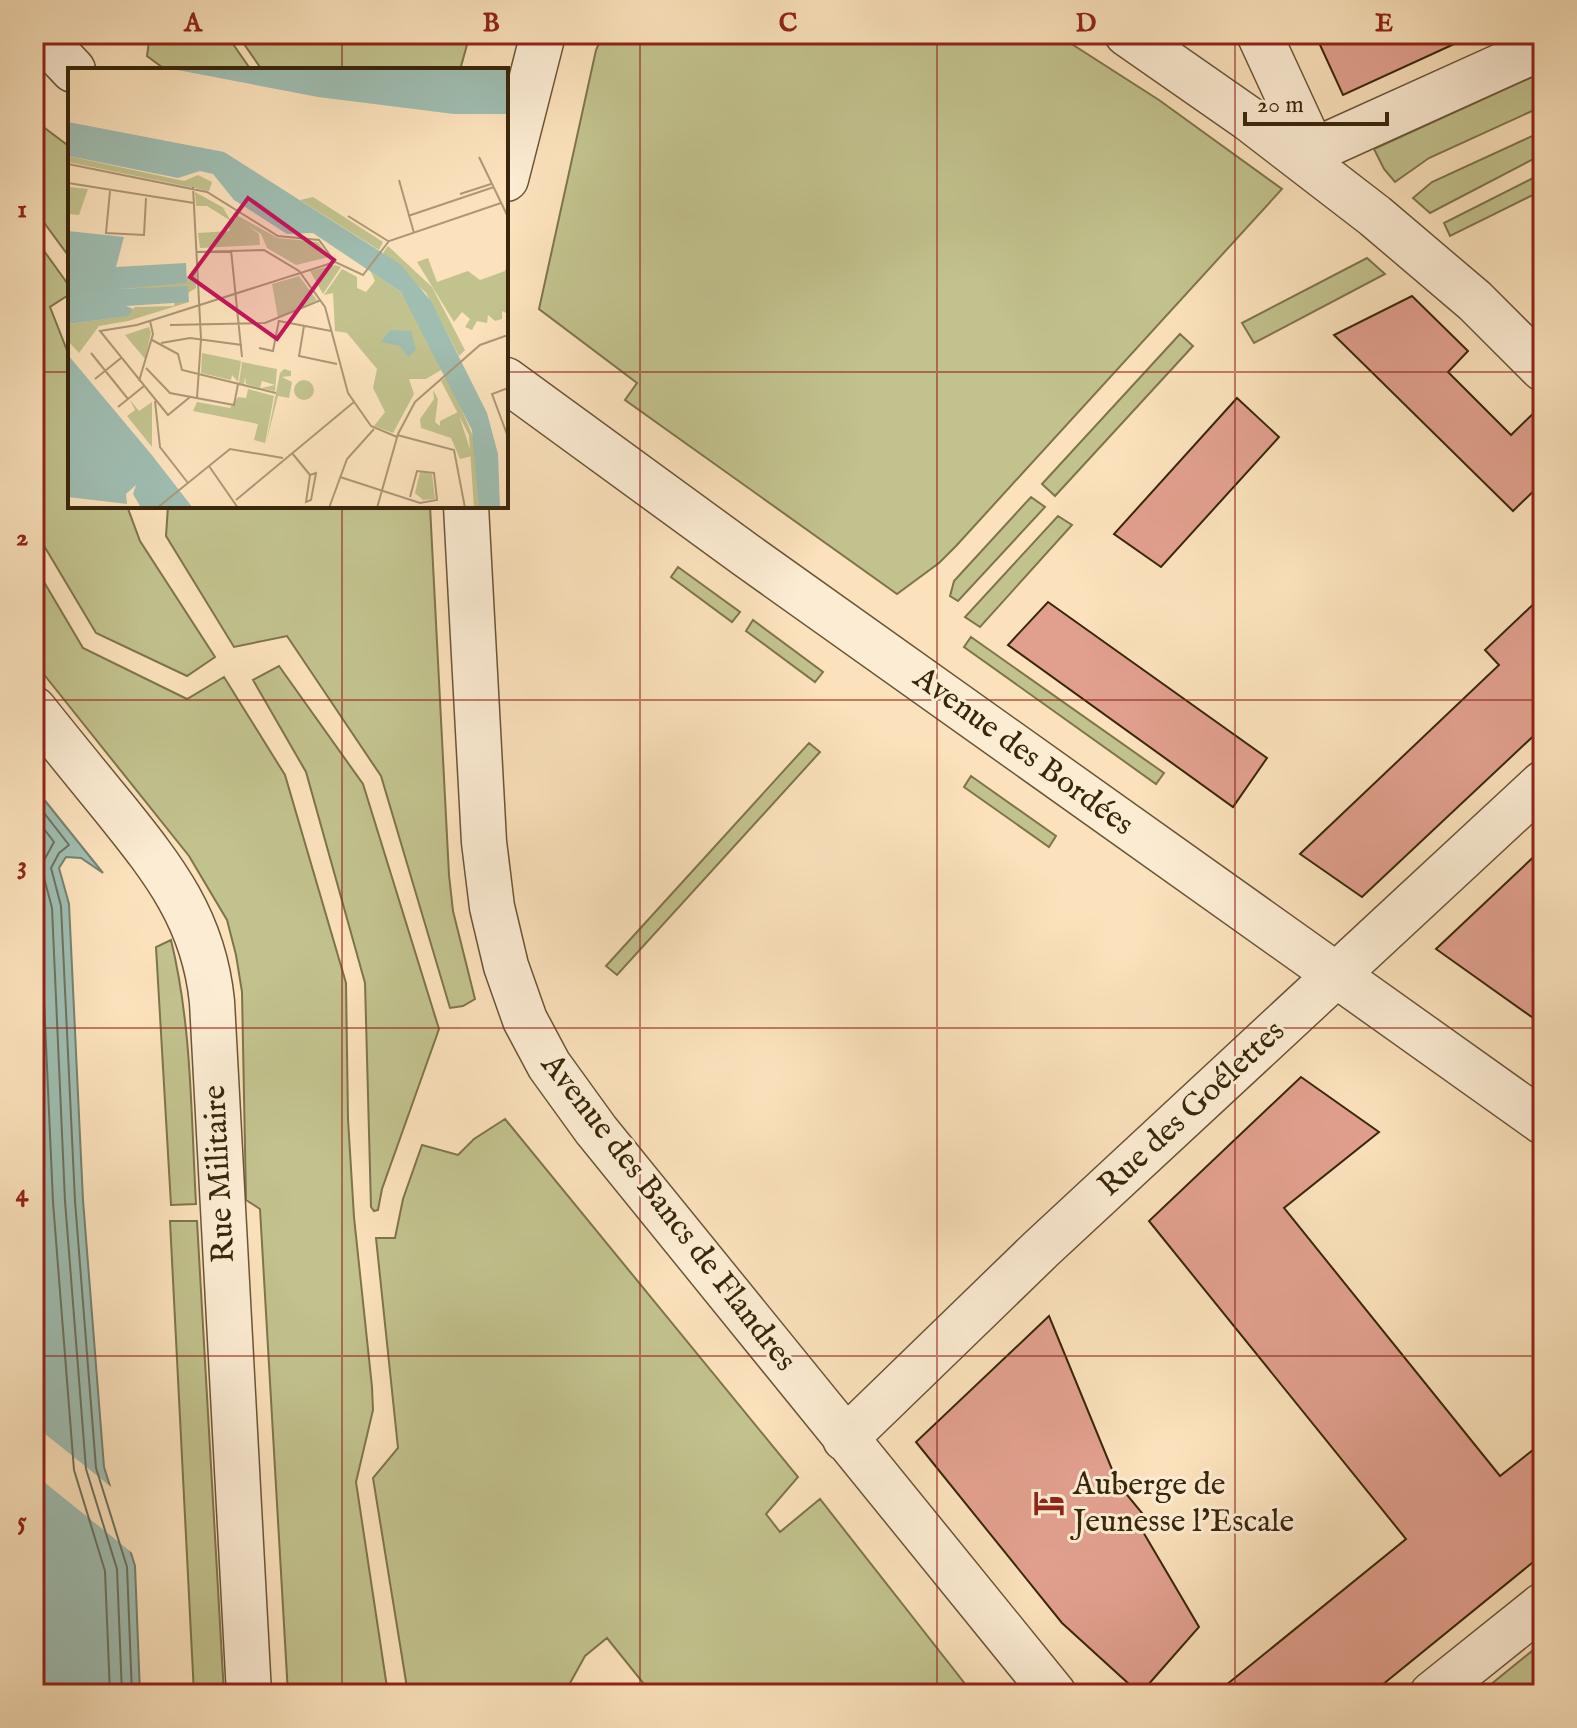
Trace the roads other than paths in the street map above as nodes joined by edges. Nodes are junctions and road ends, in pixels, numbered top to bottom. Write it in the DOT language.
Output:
graph roads {
  1 [pos="39,34"];
  2 [pos="543,34"];
  3 [pos="1127,34"];
  4 [pos="1259,34"];
  5 [pos="1543,47"];
  6 [pos="71,68"];
  7 [pos="1309,156"];
  8 [pos="508,171"];
  9 [pos="1543,369"];
  10 [pos="508,381"];
  11 [pos="466,508"];
  12 [pos="34,709"];
  13 [pos="1543,783"];
  14 [pos="1337,975"];
  15 [pos="1543,1122"];
  16 [pos="845,1439"];
  17 [pos="1543,1605"];
  18 [pos="249,1694"];
  19 [pos="1054,1694"];
  20 [pos="1432,1694"];
  1 -- 6 [label="street"];
  2 -- 8 [label="street"];
  3 -- 7 [label="street"];
  4 -- 7 [label="street"];
  5 -- 7 [label="street"];
  7 -- 9 [label="street"];
  10 -- 14 [label="street, Avenue des Bordées"];
  11 -- 16 [label="street, Avenue des Bancs de Flandres"];
  12 -- 18 [label="street, Rue Militaire"];
  13 -- 14 [label="street, Rue des Goélettes"];
  14 -- 15 [label="street, Avenue des Bordées"];
  14 -- 16 [label="street, Rue des Goélettes"];
  16 -- 19 [label="street, Avenue des Bancs de Flandres"];
  17 -- 20 [label="street"];
}
